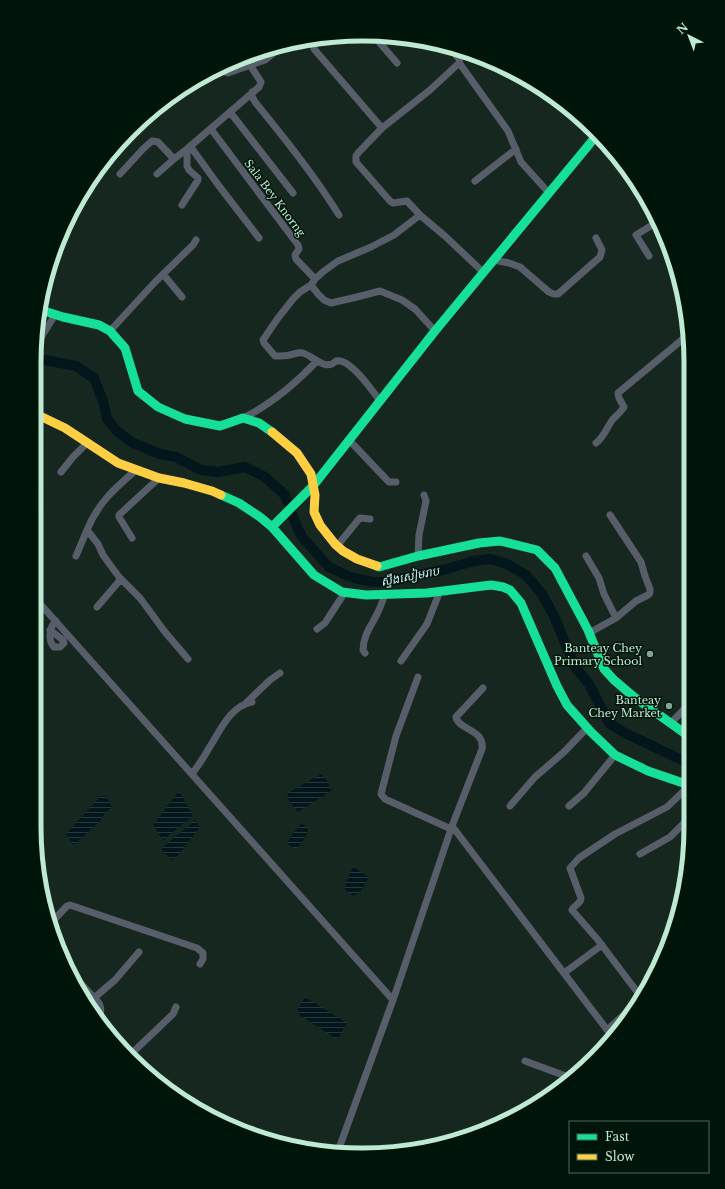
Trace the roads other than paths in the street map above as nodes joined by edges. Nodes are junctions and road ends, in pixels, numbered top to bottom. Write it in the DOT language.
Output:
graph roads {
  1 [pos="379,42"];
  2 [pos="314,45"];
  3 [pos="273,54"];
  4 [pos="456,55"];
  5 [pos="397,62"];
  6 [pos="460,64"];
  7 [pos="250,65"];
  8 [pos="225,72"];
  9 [pos="252,92"];
  10 [pos="230,112"];
  11 [pos="382,128"];
  12 [pos="211,129"];
  13 [pos="594,139"];
  14 [pos="188,148"];
  15 [pos="516,149"];
  16 [pos="174,159"];
  17 [pos="120,174"];
  18 [pos="157,174"];
  19 [pos="476,181"];
  20 [pos="293,193"];
  21 [pos="549,193"];
  22 [pos="182,205"];
  23 [pos="339,215"];
  24 [pos="420,215"];
  25 [pos="653,224"];
  26 [pos="259,238"];
  27 [pos="596,238"];
  28 [pos="196,240"];
  29 [pos="649,256"];
  30 [pos="494,260"];
  31 [pos="484,272"];
  32 [pos="163,274"];
  33 [pos="313,282"];
  34 [pos="182,297"];
  35 [pos="45,312"];
  36 [pos="55,315"];
  37 [pos="110,331"];
  38 [pos="435,331"];
  39 [pos="43,335"];
  40 [pos="683,339"];
  41 [pos="317,361"];
  42 [pos="380,401"];
  43 [pos="41,416"];
  44 [pos="243,418"];
  45 [pos="349,440"];
  46 [pos="88,443"];
  47 [pos="596,443"];
  48 [pos="136,470"];
  49 [pos="61,472"];
  50 [pos="159,478"];
  51 [pos="396,482"];
  52 [pos="311,489"];
  53 [pos="424,496"];
  54 [pos="610,515"];
  55 [pos="370,520"];
  56 [pos="272,527"];
  57 [pos="87,530"];
  58 [pos="132,538"];
  59 [pos="337,546"];
  60 [pos="76,556"];
  61 [pos="418,556"];
  62 [pos="586,556"];
  63 [pos="121,579"];
  64 [pos="440,591"];
  65 [pos="345,592"];
  66 [pos="385,594"];
  67 [pos="41,605"];
  68 [pos="97,607"];
  69 [pos="616,618"];
  70 [pos="56,621"];
  71 [pos="317,629"];
  72 [pos="50,630"];
  73 [pos="589,633"];
  74 [pos="365,652"];
  75 [pos="188,660"];
  76 [pos="401,661"];
  77 [pos="280,673"];
  78 [pos="418,677"];
  79 [pos="483,688"];
  80 [pos="684,709"];
  81 [pos="671,723"];
  82 [pos="587,728"];
  83 [pos="684,733"];
  84 [pos="614,755"];
  85 [pos="192,774"];
  86 [pos="684,784"];
  87 [pos="684,791"];
  88 [pos="510,806"];
  89 [pos="568,806"];
  90 [pos="684,823"];
  91 [pos="452,828"];
  92 [pos="640,854"];
  93 [pos="55,919"];
  94 [pos="602,945"];
  95 [pos="139,952"];
  96 [pos="200,964"];
  97 [pos="564,973"];
  98 [pos="84,987"];
  99 [pos="638,993"];
  100 [pos="94,998"];
  101 [pos="393,1000"];
  102 [pos="176,1007"];
  103 [pos="101,1013"];
  104 [pos="609,1032"];
  105 [pos="133,1052"];
  106 [pos="524,1061"];
  107 [pos="565,1076"];
  108 [pos="340,1147"];
  1 -- 5 [label="street"];
  2 -- 11 [label="street"];
  3 -- 7 [label="street"];
  4 -- 6 [label="street"];
  6 -- 11 [label="street"];
  6 -- 15 [label="street"];
  7 -- 8 [label="street"];
  7 -- 9 [label="street"];
  9 -- 10 [label="street"];
  9 -- 23 [label="street"];
  10 -- 12 [label="street"];
  10 -- 20 [label="street"];
  11 -- 24 [label="street"];
  12 -- 14 [label="street"];
  12 -- 33 [label="street, Sala Bey Knorng"];
  13 -- 21 [label="street"];
  14 -- 16 [label="street"];
  14 -- 22 [label="street"];
  14 -- 26 [label="street"];
  15 -- 19 [label="street"];
  15 -- 21 [label="street"];
  16 -- 17 [label="street"];
  16 -- 18 [label="street"];
  21 -- 30 [label="street"];
  24 -- 31 [label="street"];
  24 -- 33 [label="street"];
  25 -- 29 [label="street"];
  27 -- 30 [label="street"];
  28 -- 32 [label="street"];
  30 -- 31 [label="street"];
  31 -- 38 [label="street"];
  32 -- 34 [label="street"];
  32 -- 37 [label="street"];
  33 -- 38 [label="street, Sala Bey Knorng"];
  33 -- 41 [label="street"];
  35 -- 36 [label="street"];
  36 -- 37 [label="street"];
  36 -- 39 [label="street"];
  37 -- 44 [label="street"];
  38 -- 42 [label="street"];
  40 -- 47 [label="street"];
  41 -- 42 [label="street"];
  41 -- 44 [label="street"];
  42 -- 45 [label="street"];
  43 -- 46 [label="street"];
  44 -- 52 [label="street"];
  45 -- 51 [label="street"];
  45 -- 52 [label="street"];
  46 -- 48 [label="street"];
  46 -- 49 [label="street"];
  48 -- 50 [label="street"];
  48 -- 57 [label="street"];
  50 -- 56 [label="street"];
  50 -- 58 [label="street"];
  52 -- 56 [label="street"];
  52 -- 59 [label="street"];
  53 -- 61 [label="street"];
  54 -- 69 [label="street"];
  55 -- 59 [label="street"];
  56 -- 65 [label="street"];
  57 -- 60 [label="street"];
  57 -- 63 [label="street"];
  59 -- 61 [label="street"];
  61 -- 73 [label="street"];
  62 -- 69 [label="street"];
  63 -- 68 [label="street"];
  63 -- 75 [label="street"];
  64 -- 66 [label="street"];
  64 -- 76 [label="street"];
  64 -- 82 [label="street"];
  65 -- 66 [label="street"];
  65 -- 71 [label="street"];
  66 -- 74 [label="street"];
  67 -- 70 [label="street"];
  69 -- 73 [label="street"];
  70 -- 72 [label="street"];
  70 -- 85 [label="street"];
  73 -- 81 [label="street"];
  77 -- 85 [label="street"];
  78 -- 91 [label="street"];
  79 -- 91 [label="street"];
  80 -- 81 [label="street"];
  81 -- 83 [label="street"];
  82 -- 84 [label="street"];
  82 -- 88 [label="street"];
  84 -- 86 [label="street"];
  84 -- 89 [label="street"];
  85 -- 101 [label="street"];
  87 -- 94 [label="street"];
  90 -- 92 [label="street"];
  91 -- 97 [label="street"];
  91 -- 101 [label="street"];
  93 -- 96 [label="street"];
  94 -- 97 [label="street"];
  94 -- 99 [label="street"];
  95 -- 100 [label="street"];
  97 -- 104 [label="street"];
  98 -- 100 [label="street"];
  100 -- 103 [label="street"];
  101 -- 108 [label="street"];
  102 -- 105 [label="street"];
  106 -- 107 [label="street"];
}
